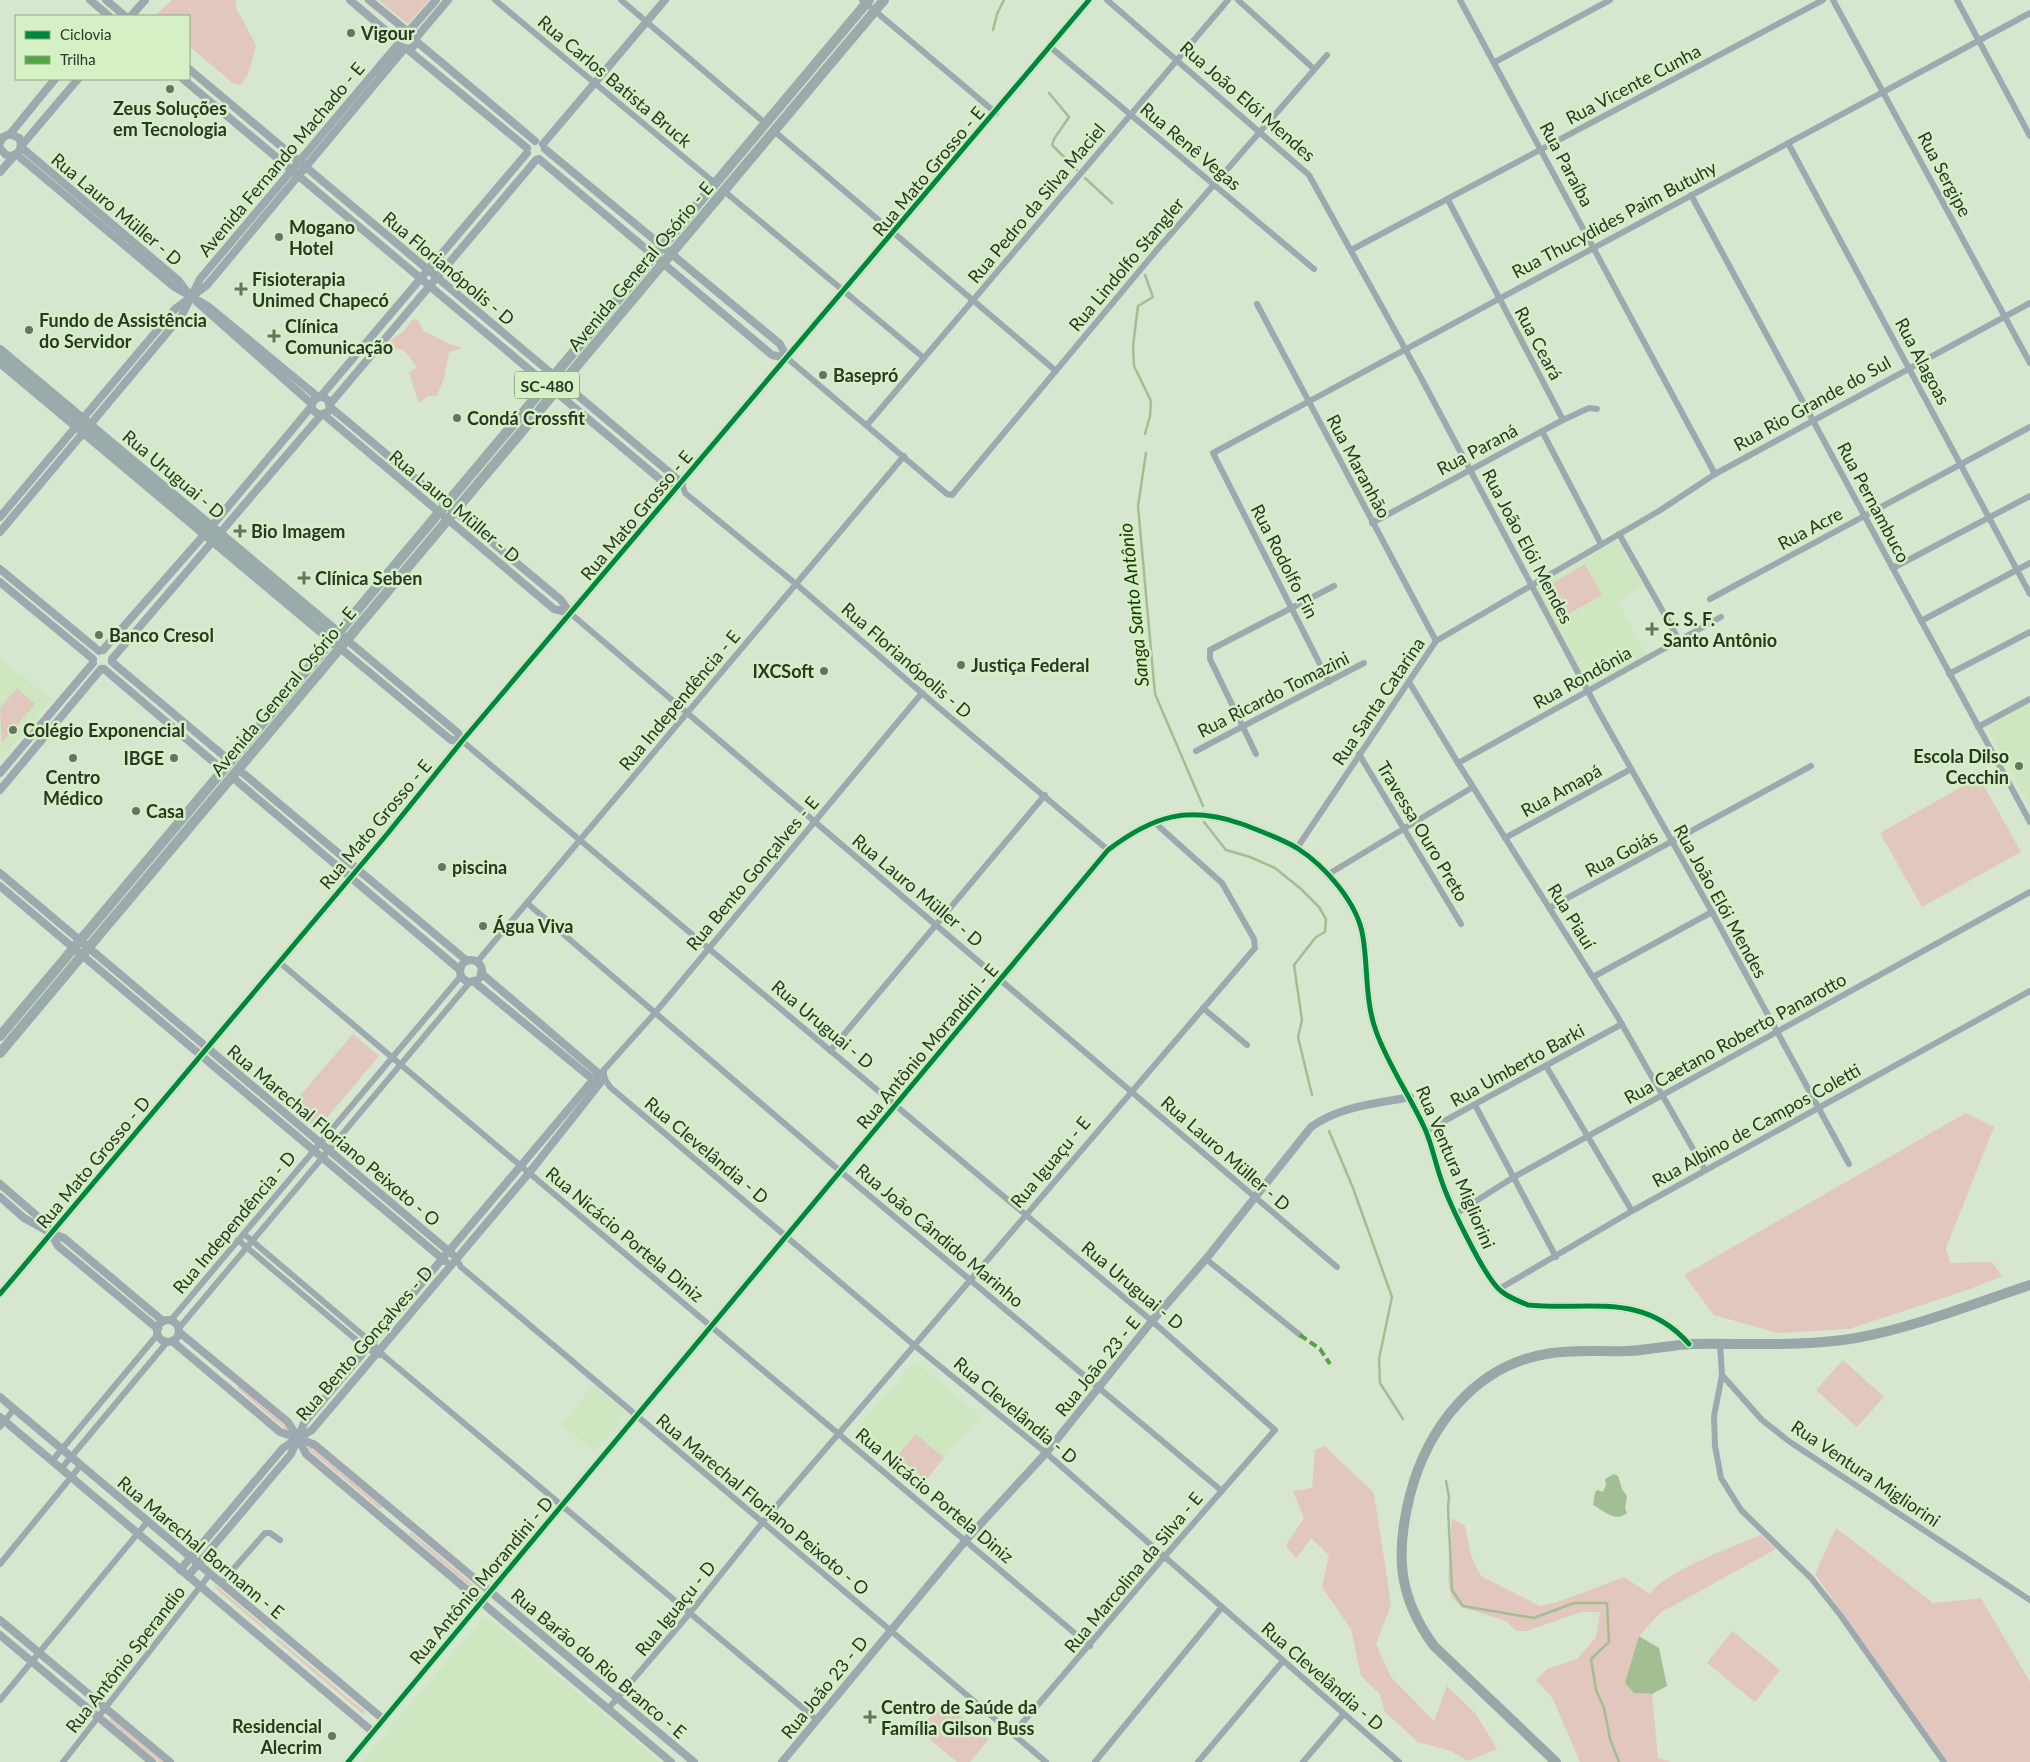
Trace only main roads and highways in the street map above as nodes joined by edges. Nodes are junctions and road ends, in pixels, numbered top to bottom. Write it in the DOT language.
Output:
graph roads {
  1 [pos="884,0"];
  2 [pos="865,1"];
  3 [pos="818,62"];
  4 [pos="826,69"];
  5 [pos="770,127"];
  6 [pos="0,350"];
  7 [pos="0,362"];
  8 [pos="83,426"];
  9 [pos="340,640"];
  10 [pos="81,948"];
  11 [pos="0,1036"];
  12 [pos="0,1053"];
  13 [pos="2030,1285"];
  14 [pos="1556,1762"];
  1 -- 4 [label="main road, Avenida General Osório - E / SC-480"];
  2 -- 3 [label="main road, Avenida General Osório - E / SC-480"];
  3 -- 4 [label="main road"];
  3 -- 5 [label="main road, Avenida General Osório - E / SC-480"];
  4 -- 5 [label="main road, Avenida General Osório - E / SC-480"];
  5 -- 9 [label="main road, Avenida General Osório - E / SC-480"];
  6 -- 8 [label="main road, Rua Uruguai - D"];
  7 -- 8 [label="main road, Rua Uruguai - D"];
  8 -- 9 [label="main road, Rua Uruguai - D"];
  9 -- 10 [label="main road, Avenida General Osório - E"];
  9 -- 10 [label="main road, Avenida General Osório - E"];
  10 -- 11 [label="main road"];
  10 -- 12 [label="main road"];
  13 -- 14 [label="highway"];
}
